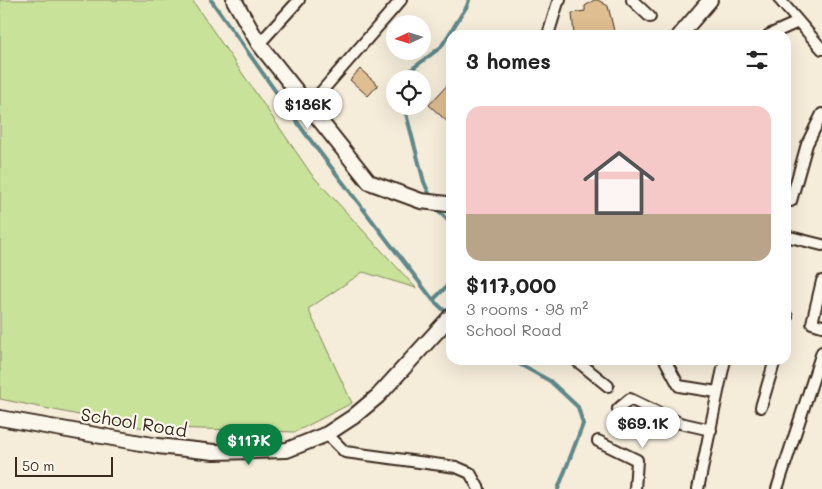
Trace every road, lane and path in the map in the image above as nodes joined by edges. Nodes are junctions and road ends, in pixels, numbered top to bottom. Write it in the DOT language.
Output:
graph roads {
  1 [pos="234,0"];
  2 [pos="299,0"];
  3 [pos="401,0"];
  4 [pos="560,0"];
  5 [pos="632,0"];
  6 [pos="710,0"];
  7 [pos="780,0"];
  8 [pos="650,18"];
  9 [pos="798,22"];
  10 [pos="550,30"];
  11 [pos="684,30"];
  12 [pos="780,30"];
  13 [pos="259,44"];
  14 [pos="822,49"];
  15 [pos="308,107"];
  16 [pos="822,114"];
  17 [pos="791,201"];
  18 [pos="446,204"];
  19 [pos="791,237"];
  20 [pos="822,245"];
  21 [pos="822,281"];
  22 [pos="446,322"];
  23 [pos="822,326"];
  24 [pos="822,352"];
  25 [pos="582,365"];
  26 [pos="669,365"];
  27 [pos="724,365"];
  28 [pos="774,365"];
  29 [pos="608,386"];
  30 [pos="717,392"];
  31 [pos="761,407"];
  32 [pos="618,409"];
  33 [pos="0,418"];
  34 [pos="711,430"];
  35 [pos="327,434"];
  36 [pos="598,441"];
  37 [pos="480,489"];
  38 [pos="635,489"];
  39 [pos="698,489"];
  40 [pos="777,489"];
  1 -- 13 [label="street"];
  2 -- 13 [label="street"];
  3 -- 15 [label="street"];
  4 -- 10 [label="street"];
  5 -- 8 [label="street"];
  6 -- 11 [label="street"];
  7 -- 9 [label="street"];
  9 -- 12 [label="street"];
  9 -- 14 [label="street"];
  13 -- 15 [label="street"];
  15 -- 18 [label="street"];
  16 -- 17 [label="street"];
  19 -- 20 [label="street"];
  21 -- 23 [label="street"];
  22 -- 35 [label="street, School Road"];
  24 -- 40 [label="street"];
  25 -- 29 [label="street"];
  26 -- 30 [label="street"];
  27 -- 30 [label="street"];
  28 -- 31 [label="street"];
  30 -- 34 [label="street"];
  32 -- 34 [label="street"];
  33 -- 35 [label="street, School Road"];
  34 -- 39 [label="street"];
  35 -- 37 [label="street"];
  36 -- 38 [label="street"];
}
